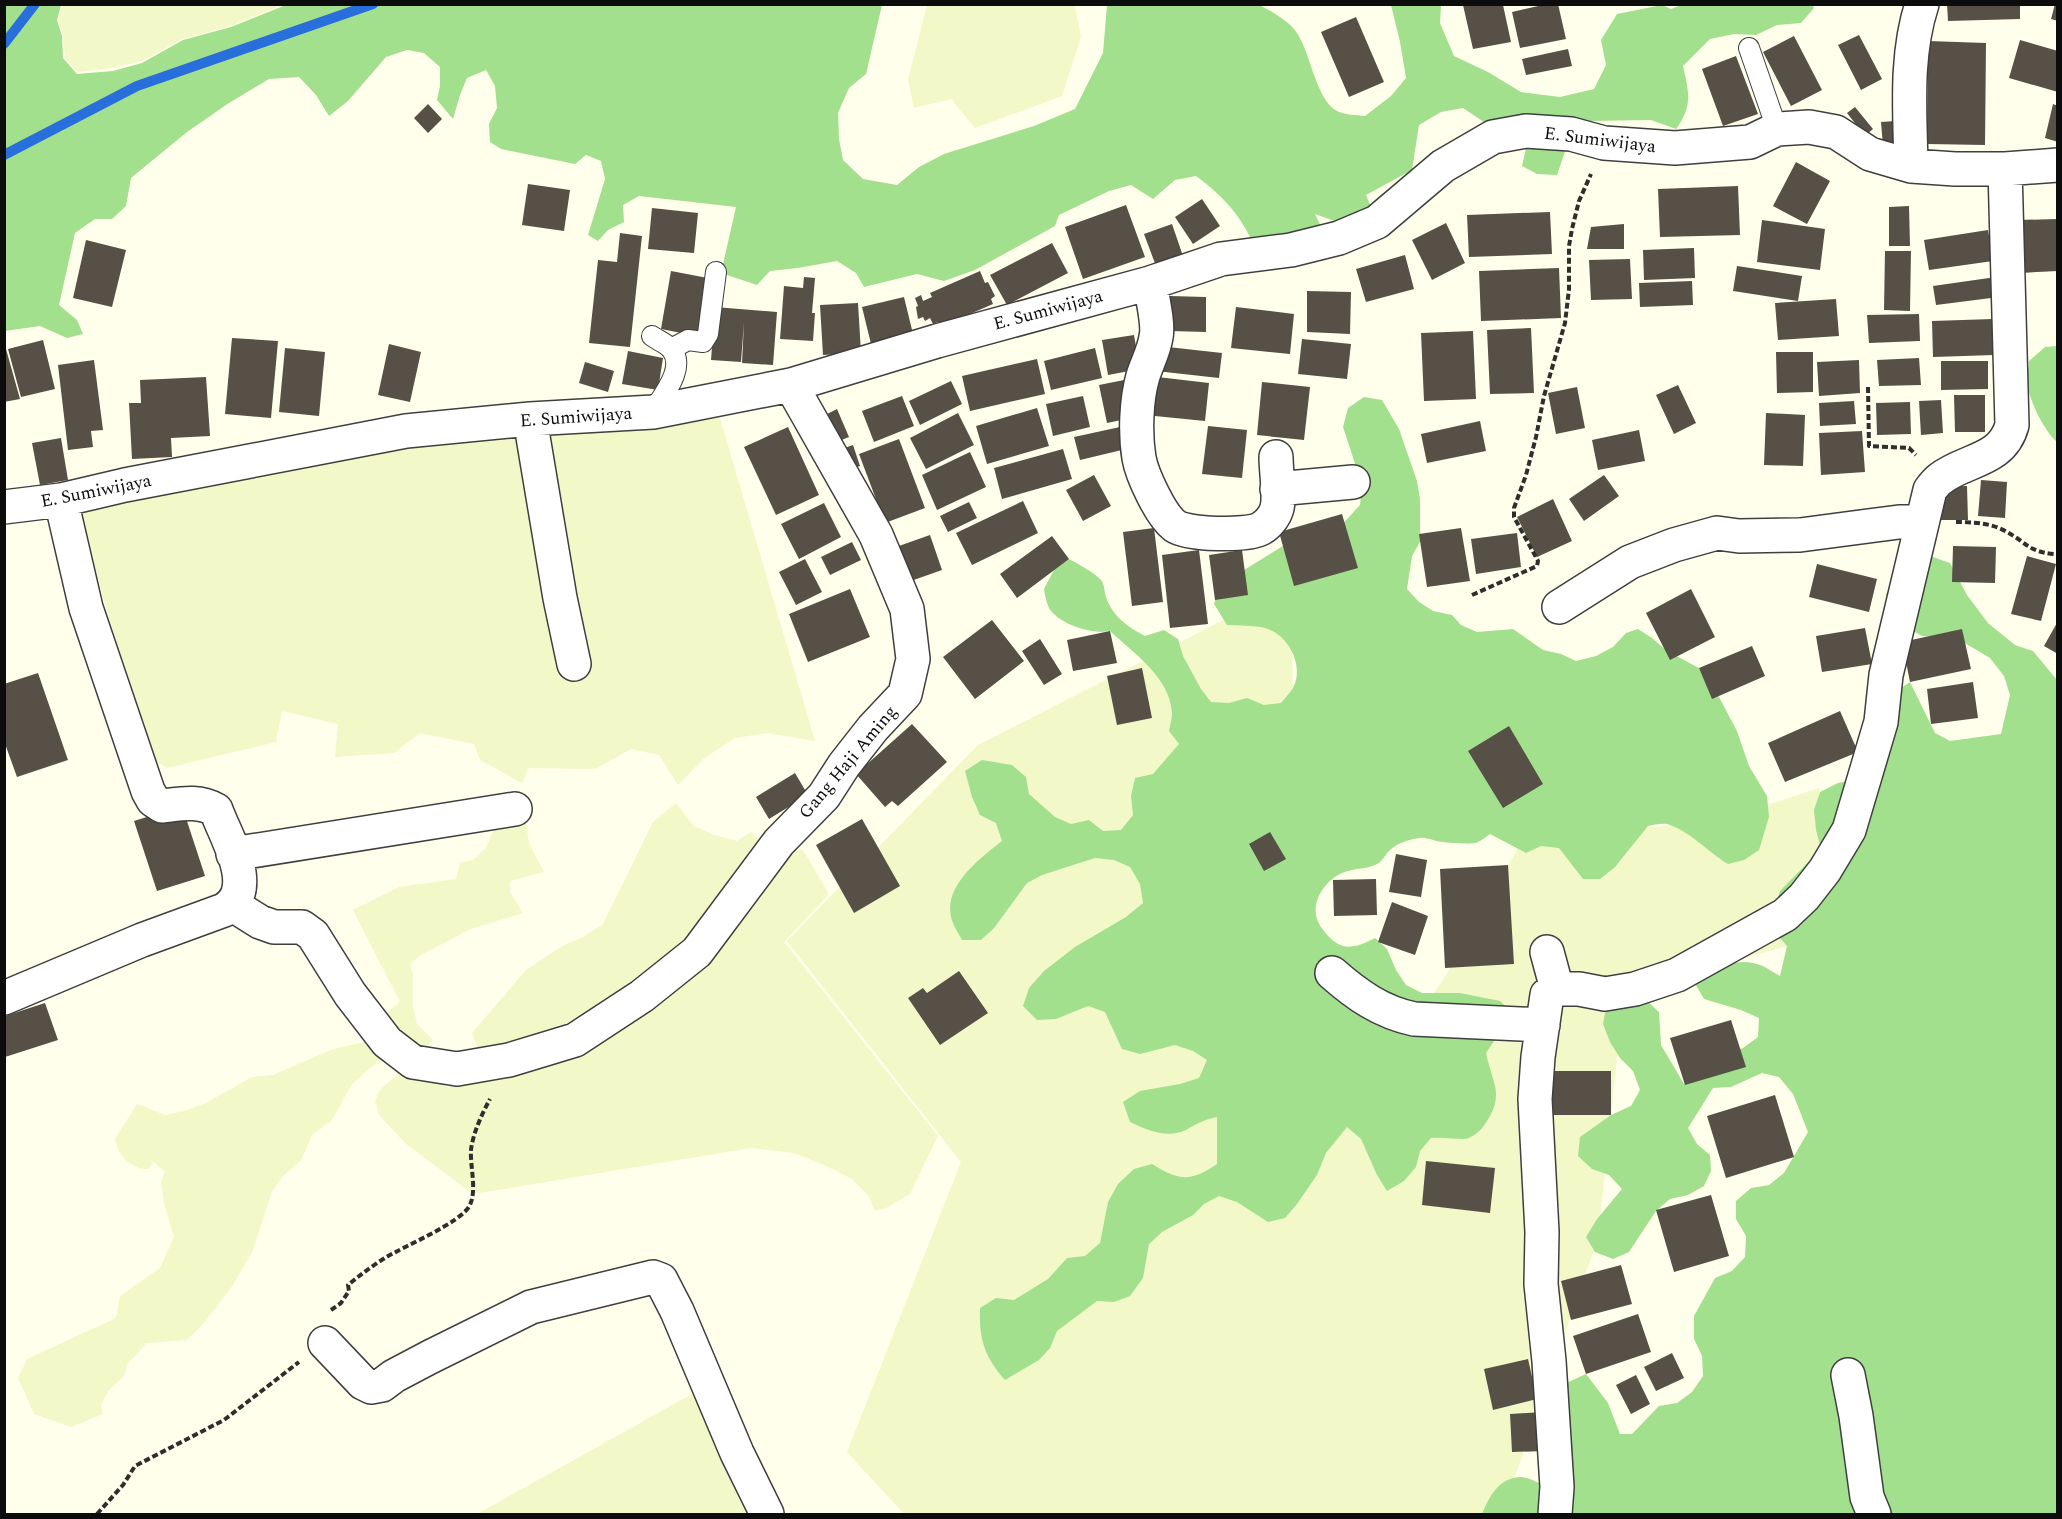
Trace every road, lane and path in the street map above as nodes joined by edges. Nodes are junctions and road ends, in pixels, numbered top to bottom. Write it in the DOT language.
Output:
graph roads {
  1 [pos="1922,4"];
  2 [pos="1749,48"];
  3 [pos="1777,129"];
  4 [pos="1604,143"];
  5 [pos="2058,165"];
  6 [pos="1911,166"];
  7 [pos="2005,169"];
  8 [pos="716,272"];
  9 [pos="1150,283"];
  10 [pos="652,336"];
  11 [pos="671,349"];
  12 [pos="791,385"];
  13 [pos="1868,387"];
  14 [pos="653,412"];
  15 [pos="531,419"];
  16 [pos="1940,479"];
  17 [pos="1353,482"];
  18 [pos="61,500"];
  19 [pos="4,507"];
  20 [pos="1922,522"];
  21 [pos="2054,554"];
  22 [pos="1473,595"];
  23 [pos="1559,607"];
  24 [pos="574,664"];
  25 [pos="515,809"];
  26 [pos="233,854"];
  27 [pos="233,905"];
  28 [pos="1547,952"];
  29 [pos="1332,974"];
  30 [pos="1557,988"];
  31 [pos="4,998"];
  32 [pos="1543,1025"];
  33 [pos="509,1060"];
  34 [pos="325,1343"];
  35 [pos="1848,1375"];
  36 [pos="97,1515"];
  37 [pos="767,1515"];
  38 [pos="1555,1515"];
  39 [pos="1874,1515"];
  1 -- 6 [label="street"];
  2 -- 3 [label="lane"];
  3 -- 4 [label="street, E. Sumiwijaya"];
  3 -- 6 [label="street, E. Sumiwijaya"];
  4 -- 9 [label="street, E. Sumiwijaya"];
  4 -- 22 [label="path"];
  5 -- 7 [label="street, E. Sumiwijaya"];
  6 -- 7 [label="street, E. Sumiwijaya"];
  7 -- 16 [label="street"];
  8 -- 11 [label="lane"];
  9 -- 12 [label="street, E. Sumiwijaya"];
  9 -- 17 [label="street"];
  10 -- 11 [label="lane"];
  11 -- 14 [label="lane"];
  12 -- 14 [label="street, E. Sumiwijaya"];
  12 -- 33 [label="street, Gang Haji Aming"];
  13 -- 16 [label="path"];
  14 -- 15 [label="street, E. Sumiwijaya"];
  15 -- 18 [label="street, E. Sumiwijaya"];
  15 -- 24 [label="street"];
  16 -- 20 [label="street"];
  18 -- 19 [label="street, E. Sumiwijaya"];
  18 -- 26 [label="street"];
  20 -- 21 [label="path"];
  20 -- 23 [label="street"];
  20 -- 30 [label="street"];
  25 -- 26 [label="street"];
  26 -- 27 [label="street"];
  27 -- 31 [label="street"];
  27 -- 33 [label="street, Gang Haji Aming"];
  28 -- 30 [label="street"];
  29 -- 32 [label="street"];
  30 -- 32 [label="street"];
  32 -- 38 [label="street"];
  33 -- 34 [label="path"];
  34 -- 36 [label="path"];
  34 -- 37 [label="street"];
  35 -- 39 [label="street"];
}
